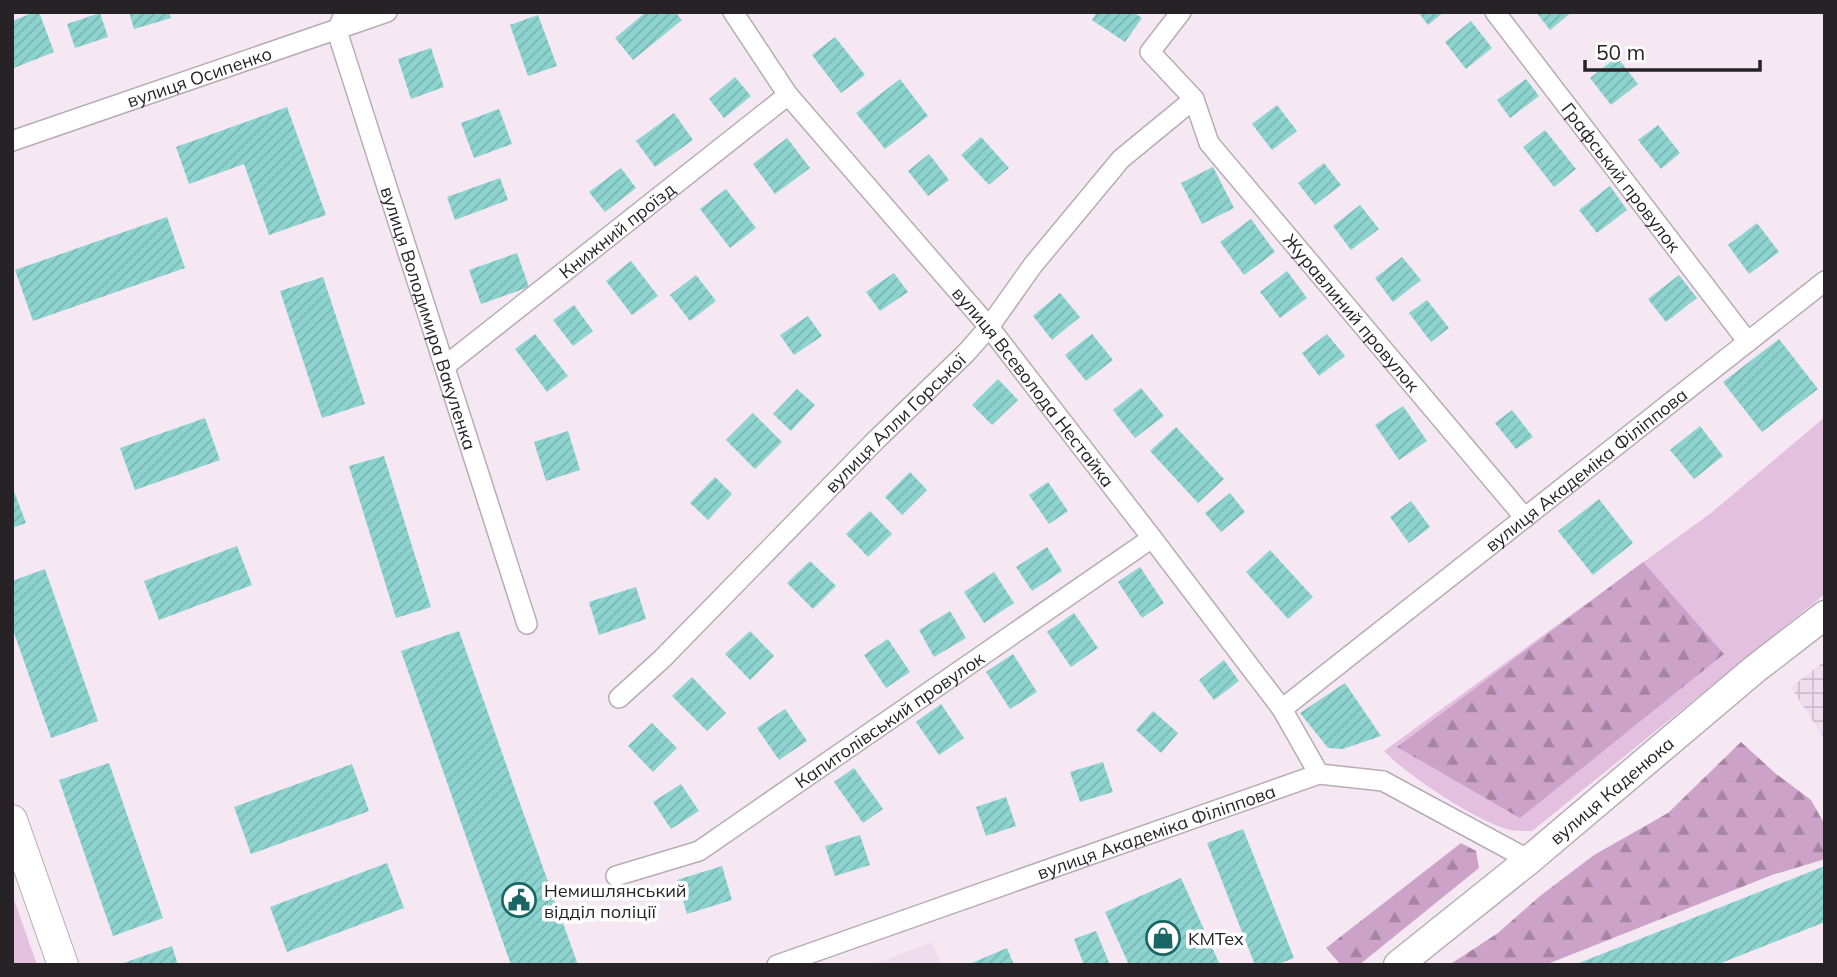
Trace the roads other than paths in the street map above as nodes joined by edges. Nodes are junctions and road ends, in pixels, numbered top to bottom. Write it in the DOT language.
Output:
graph roads {
  1 [pos="345,12"];
  2 [pos="387,12"];
  3 [pos="733,12"];
  4 [pos="1181,12"];
  5 [pos="1495,12"];
  6 [pos="337,31"];
  7 [pos="788,95"];
  8 [pos="1194,99"];
  9 [pos="12,141"];
  10 [pos="1825,281"];
  11 [pos="989,327"];
  12 [pos="1748,342"];
  13 [pos="445,366"];
  14 [pos="1525,518"];
  15 [pos="1152,538"];
  16 [pos="1825,615"];
  17 [pos="527,624"];
  18 [pos="619,698"];
  19 [pos="1282,709"];
  20 [pos="1319,774"];
  21 [pos="12,820"];
  22 [pos="1529,860"];
  23 [pos="616,876"];
  24 [pos="64,965"];
  25 [pos="777,965"];
  26 [pos="1398,965"];
  1 -- 6 [label="street"];
  2 -- 6 [label="street, вулиця Осипенко"];
  3 -- 7 [label="street, вулиця Всеволода Нестайка"];
  4 -- 8 [label="street"];
  5 -- 12 [label="street, Графський провулок"];
  6 -- 9 [label="street, вулиця Осипенко"];
  6 -- 13 [label="street, вулиця Володимира Вакуленка"];
  7 -- 11 [label="street, вулиця Всеволода Нестайка"];
  7 -- 13 [label="street, Книжний проїзд"];
  8 -- 11 [label="street, вулиця Алли Горської"];
  8 -- 14 [label="street, Журавлиний провулок"];
  10 -- 12 [label="street, вулиця Академіка Філіппова"];
  11 -- 15 [label="street, вулиця Всеволода Нестайка"];
  11 -- 18 [label="street, вулиця Алли Горської"];
  12 -- 14 [label="street, вулиця Академіка Філіппова"];
  13 -- 17 [label="street, вулиця Володимира Вакуленка"];
  14 -- 19 [label="street, вулиця Академіка Філіппова"];
  15 -- 19 [label="street, вулиця Всеволода Нестайка"];
  15 -- 23 [label="street, Капитолівський провулок"];
  16 -- 22 [label="street, вулиця Каденюка"];
  19 -- 20 [label="street, вулиця Всеволода Нестайка"];
  20 -- 22 [label="street, вулиця Академіка Філіппова"];
  20 -- 25 [label="street, вулиця Академіка Філіппова"];
  21 -- 24 [label="main road"];
  22 -- 26 [label="street, вулиця Каденюка"];
}
